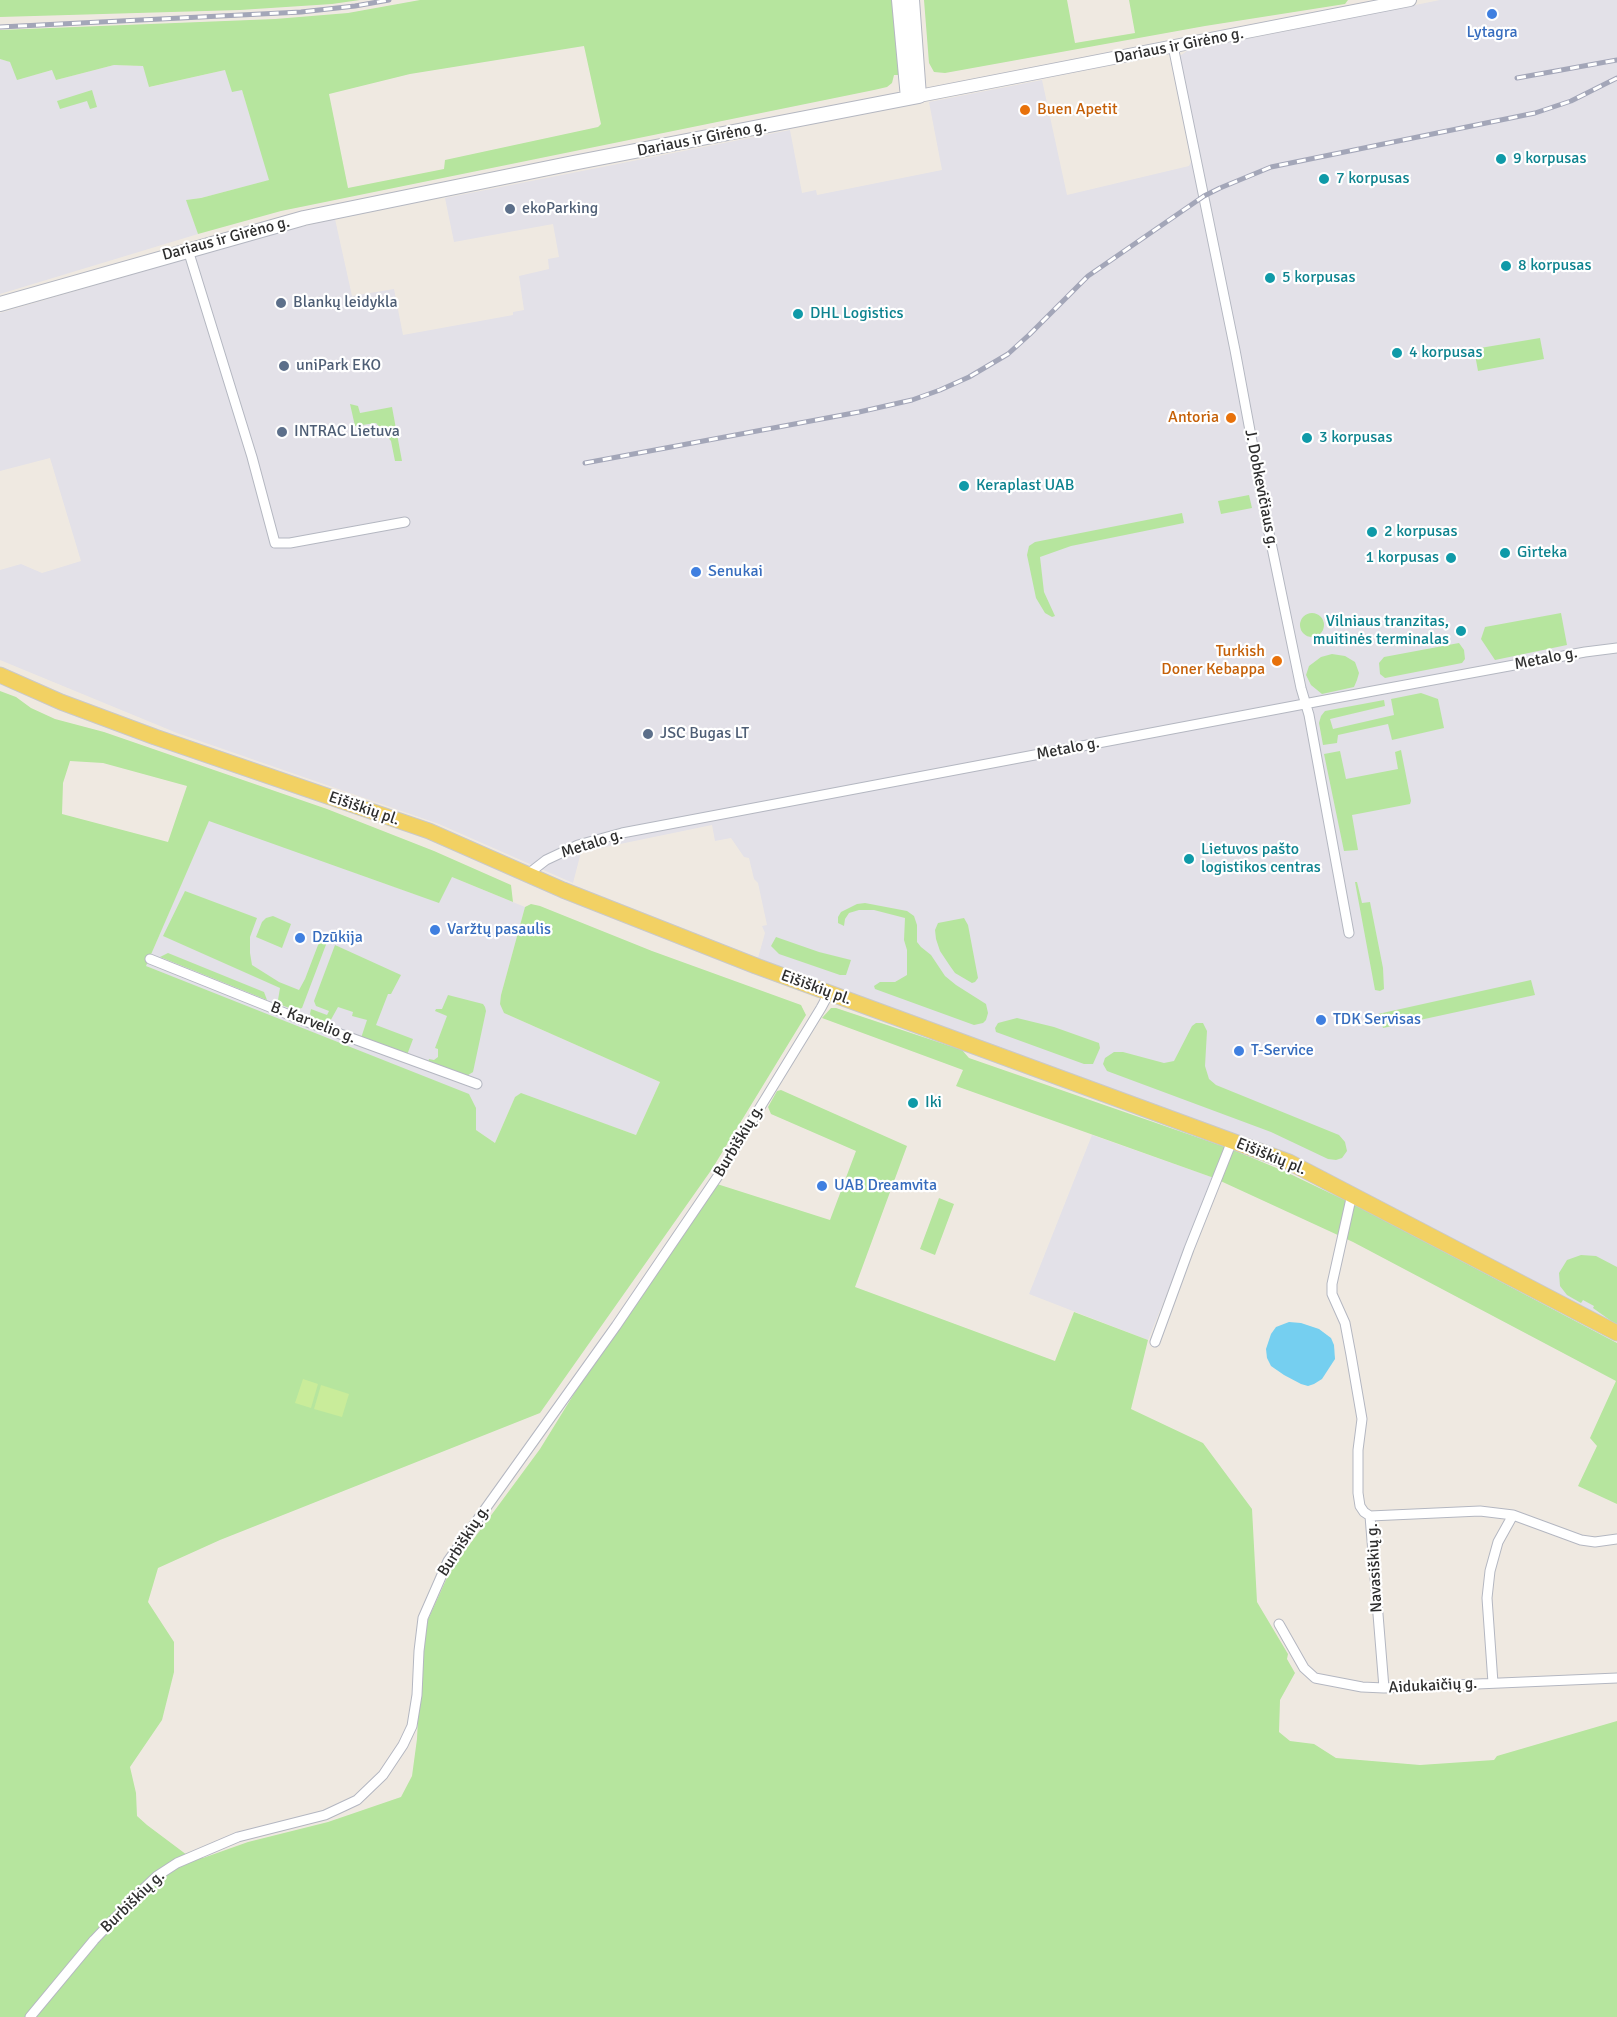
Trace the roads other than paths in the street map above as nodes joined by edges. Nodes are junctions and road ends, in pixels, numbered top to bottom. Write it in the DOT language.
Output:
graph roads {
  1 [pos="899,0"];
  2 [pos="912,0"];
  3 [pos="1410,0"];
  4 [pos="1173,46"];
  5 [pos="914,97"];
  6 [pos="188,250"];
  7 [pos="0,304"];
  8 [pos="405,522"];
  9 [pos="1617,648"];
  10 [pos="0,675"];
  11 [pos="1306,705"];
  12 [pos="528,874"];
  13 [pos="1349,933"];
  14 [pos="150,959"];
  15 [pos="829,993"];
  16 [pos="477,1084"];
  17 [pos="1232,1141"];
  18 [pos="1352,1194"];
  19 [pos="1617,1333"];
  20 [pos="1155,1342"];
  21 [pos="1513,1515"];
  22 [pos="1370,1516"];
  23 [pos="1617,1539"];
  24 [pos="1279,1624"];
  25 [pos="1617,1678"];
  26 [pos="1493,1683"];
  27 [pos="1384,1688"];
  28 [pos="30,2017"];
  1 -- 5 [label="main road"];
  2 -- 5 [label="main road"];
  3 -- 4 [label="street, Dariaus ir Girėno g."];
  4 -- 5 [label="street, Dariaus ir Girėno g."];
  4 -- 11 [label="street, J. Dobkevičiaus g."];
  5 -- 6 [label="main road, Dariaus ir Girėno g."];
  6 -- 7 [label="main road, Dariaus ir Girėno g."];
  6 -- 8 [label="street"];
  9 -- 11 [label="street, Metalo g."];
  10 -- 12 [label="main road, Eišiškių pl."];
  11 -- 12 [label="street, Metalo g."];
  11 -- 13 [label="street, J. Dobkevičiaus g."];
  12 -- 15 [label="main road, Eišiškių pl."];
  14 -- 16 [label="street, B. Karvelio g."];
  15 -- 17 [label="main road, Eišiškių pl."];
  15 -- 28 [label="street, Burbiškių g."];
  17 -- 18 [label="main road, Eišiškių pl."];
  17 -- 20 [label="street"];
  18 -- 19 [label="main road, Eišiškių pl."];
  18 -- 22 [label="street"];
  21 -- 22 [label="street, Navasiškių g."];
  21 -- 23 [label="street, Navasiškių g."];
  21 -- 26 [label="street"];
  22 -- 27 [label="street, Navasiškių g."];
  24 -- 27 [label="street, Aidukaičių g."];
  25 -- 26 [label="street, Aidukaičių g."];
  26 -- 27 [label="street, Aidukaičių g."];
}
